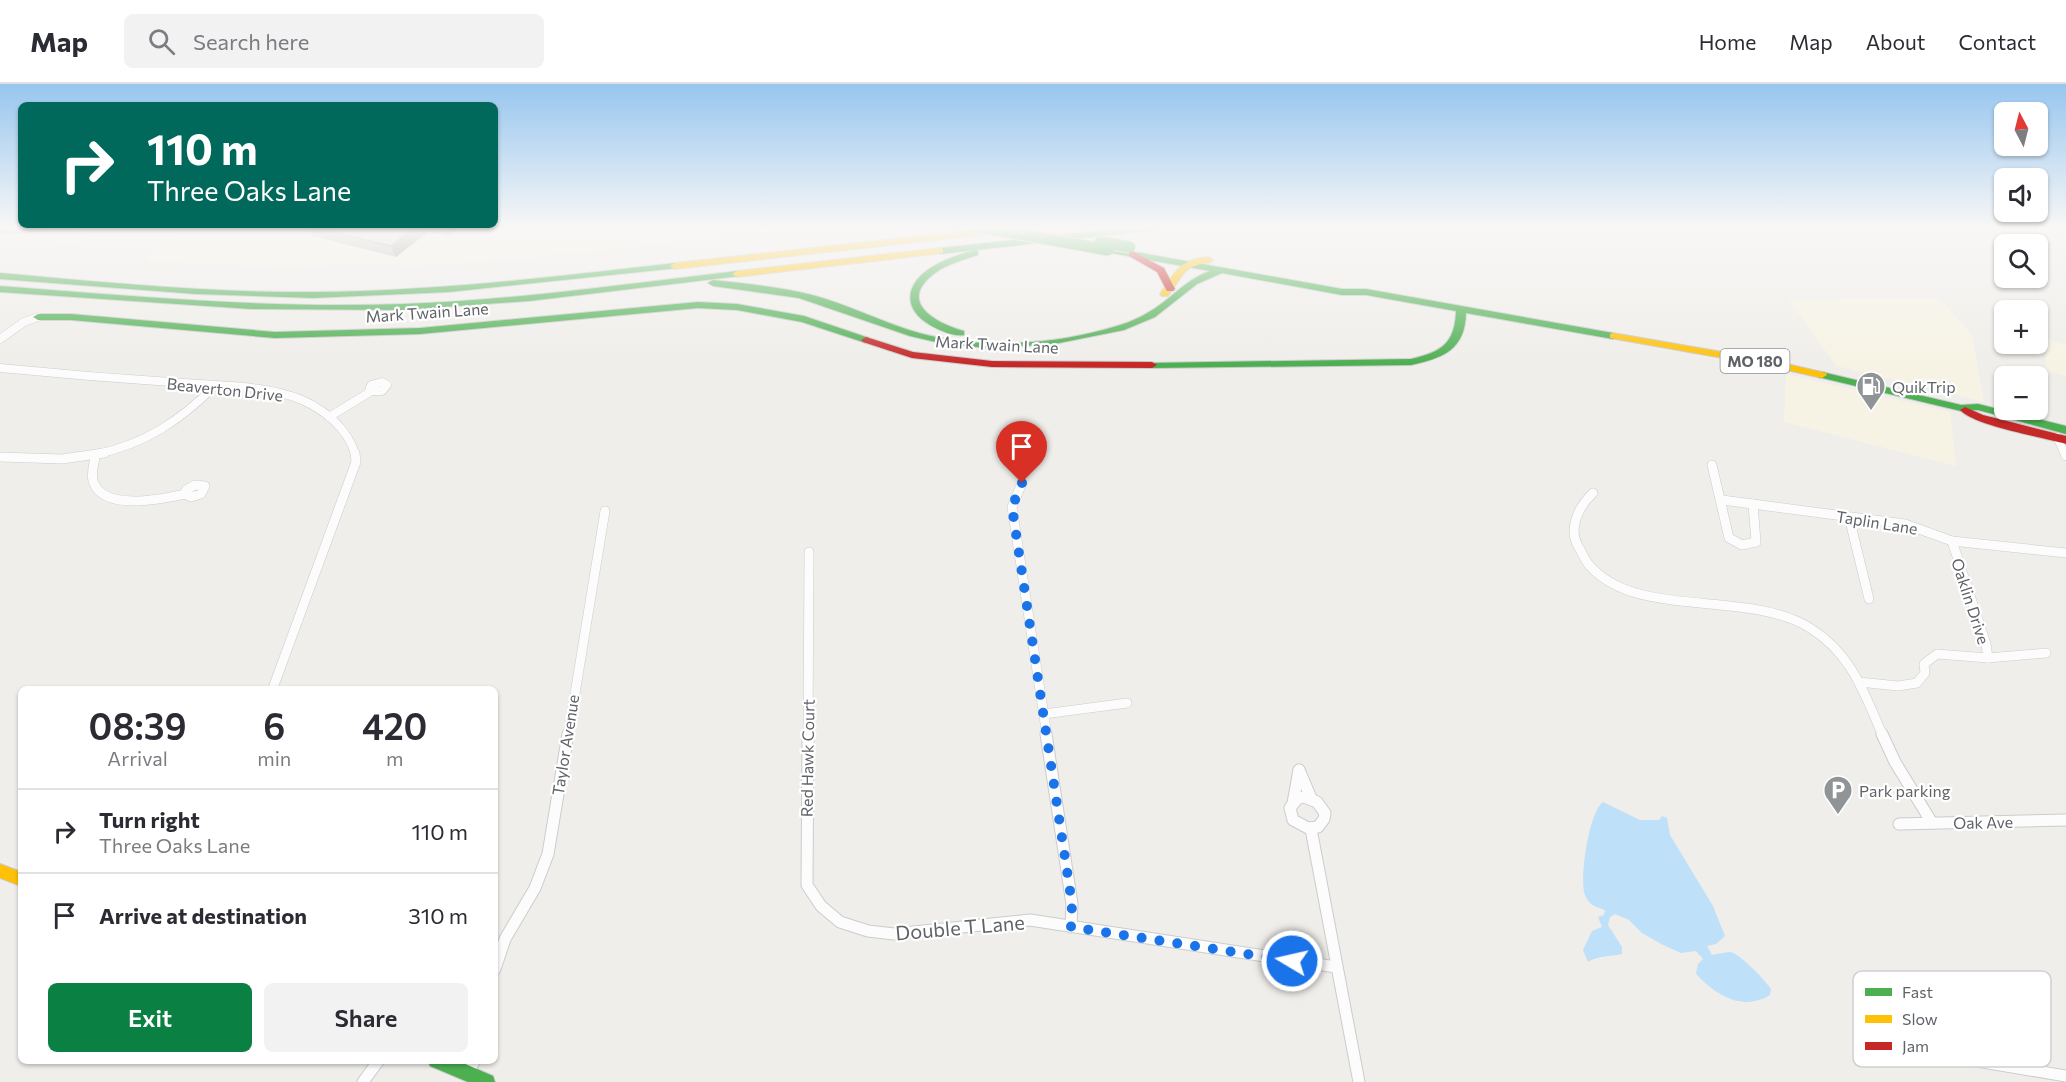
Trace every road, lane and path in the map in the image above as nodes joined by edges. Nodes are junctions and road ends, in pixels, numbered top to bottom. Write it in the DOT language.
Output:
graph roads {
  1 [pos="618,273"];
  2 [pos="747,273"];
  3 [pos="931,273"];
  4 [pos="1164,273"];
  5 [pos="1181,273"];
  6 [pos="1187,273"];
  7 [pos="1212,273"];
  8 [pos="1228,273"];
  9 [pos="1279,273"];
  10 [pos="0,276"];
  11 [pos="682,280"];
  12 [pos="1186,284"];
  13 [pos="0,289"];
  14 [pos="1170,289"];
  15 [pos="1366,292"];
  16 [pos="1461,309"];
  17 [pos="38,317"];
  18 [pos="0,339"];
  19 [pos="0,368"];
  20 [pos="215,386"];
  21 [pos="370,392"];
  22 [pos="329,417"];
  23 [pos="2063,436"];
  24 [pos="2066,456"];
  25 [pos="0,457"];
  26 [pos="95,457"];
  27 [pos="1712,465"];
  28 [pos="1022,483"];
  29 [pos="1593,493"];
  30 [pos="185,494"];
  31 [pos="1722,500"];
  32 [pos="1753,504"];
  33 [pos="605,511"];
  34 [pos="1849,517"];
  35 [pos="1952,541"];
  36 [pos="809,552"];
  37 [pos="2066,553"];
  38 [pos="1869,599"];
  39 [pos="2046,653"];
  40 [pos="1988,658"];
  41 [pos="1859,682"];
  42 [pos="274,686"];
  43 [pos="1127,703"];
  44 [pos="1044,714"];
  45 [pos="1311,798"];
  46 [pos="1293,803"];
  47 [pos="2066,820"];
  48 [pos="1932,823"];
  49 [pos="1899,824"];
  50 [pos="1311,829"];
  51 [pos="0,871"];
  52 [pos="18,878"];
  53 [pos="1071,927"];
  54 [pos="868,931"];
  55 [pos="498,960"];
  56 [pos="1336,967"];
  57 [pos="376,1064"];
  58 [pos="446,1064"];
  59 [pos="474,1064"];
  60 [pos="2005,1067"];
  61 [pos="468,1073"];
  62 [pos="2065,1078"];
  63 [pos="363,1082"];
  64 [pos="487,1082"];
  65 [pos="1359,1082"];
  1 -- 10 [label="main road"];
  2 -- 11 [label="main road"];
  3 -- 14 [label="main road"];
  4 -- 14 [label="main road"];
  5 -- 14 [label="main road"];
  6 -- 12 [label="main road"];
  7 -- 12 [label="main road"];
  8 -- 15 [label="main road, MO 180"];
  9 -- 15 [label="main road, MO 180"];
  11 -- 12 [label="main road"];
  11 -- 13 [label="main road"];
  15 -- 16 [label="main road, MO 180"];
  16 -- 17 [label="main road, Mark Twain Lane"];
  16 -- 23 [label="main road, MO 180"];
  17 -- 18 [label="street"];
  19 -- 20 [label="street, Beaverton Drive"];
  20 -- 22 [label="street, Beaverton Drive"];
  20 -- 26 [label="street"];
  21 -- 22 [label="street"];
  22 -- 42 [label="street, Beaverton Drive"];
  23 -- 24 [label="street"];
  25 -- 26 [label="street"];
  26 -- 30 [label="street"];
  27 -- 31 [label="street"];
  28 -- 44 [label="street"];
  29 -- 41 [label="street"];
  31 -- 32 [label="street, Taplin Lane"];
  31 -- 32 [label="street"];
  32 -- 34 [label="street, Taplin Lane"];
  33 -- 55 [label="street, Taylor Avenue"];
  34 -- 35 [label="street, Taplin Lane"];
  34 -- 38 [label="street"];
  35 -- 37 [label="street, Taplin Lane"];
  35 -- 40 [label="street, Oaklin Drive"];
  36 -- 54 [label="street, Red Hawk Court"];
  39 -- 40 [label="street"];
  40 -- 41 [label="street, Oaklin Drive"];
  41 -- 48 [label="street"];
  43 -- 44 [label="street"];
  44 -- 53 [label="street"];
  45 -- 46 [label="street"];
  45 -- 46 [label="street"];
  45 -- 50 [label="street"];
  46 -- 50 [label="street"];
  47 -- 48 [label="street, Oak Ave"];
  48 -- 49 [label="street, Oak Ave"];
  50 -- 56 [label="street"];
  51 -- 52 [label="main road"];
  53 -- 54 [label="street, Double T Lane"];
  53 -- 56 [label="street, Double T Lane"];
  56 -- 65 [label="street"];
  57 -- 63 [label="street"];
  58 -- 61 [label="main road"];
  59 -- 61 [label="street"];
  60 -- 62 [label="street"];
  61 -- 64 [label="main road"];
}
